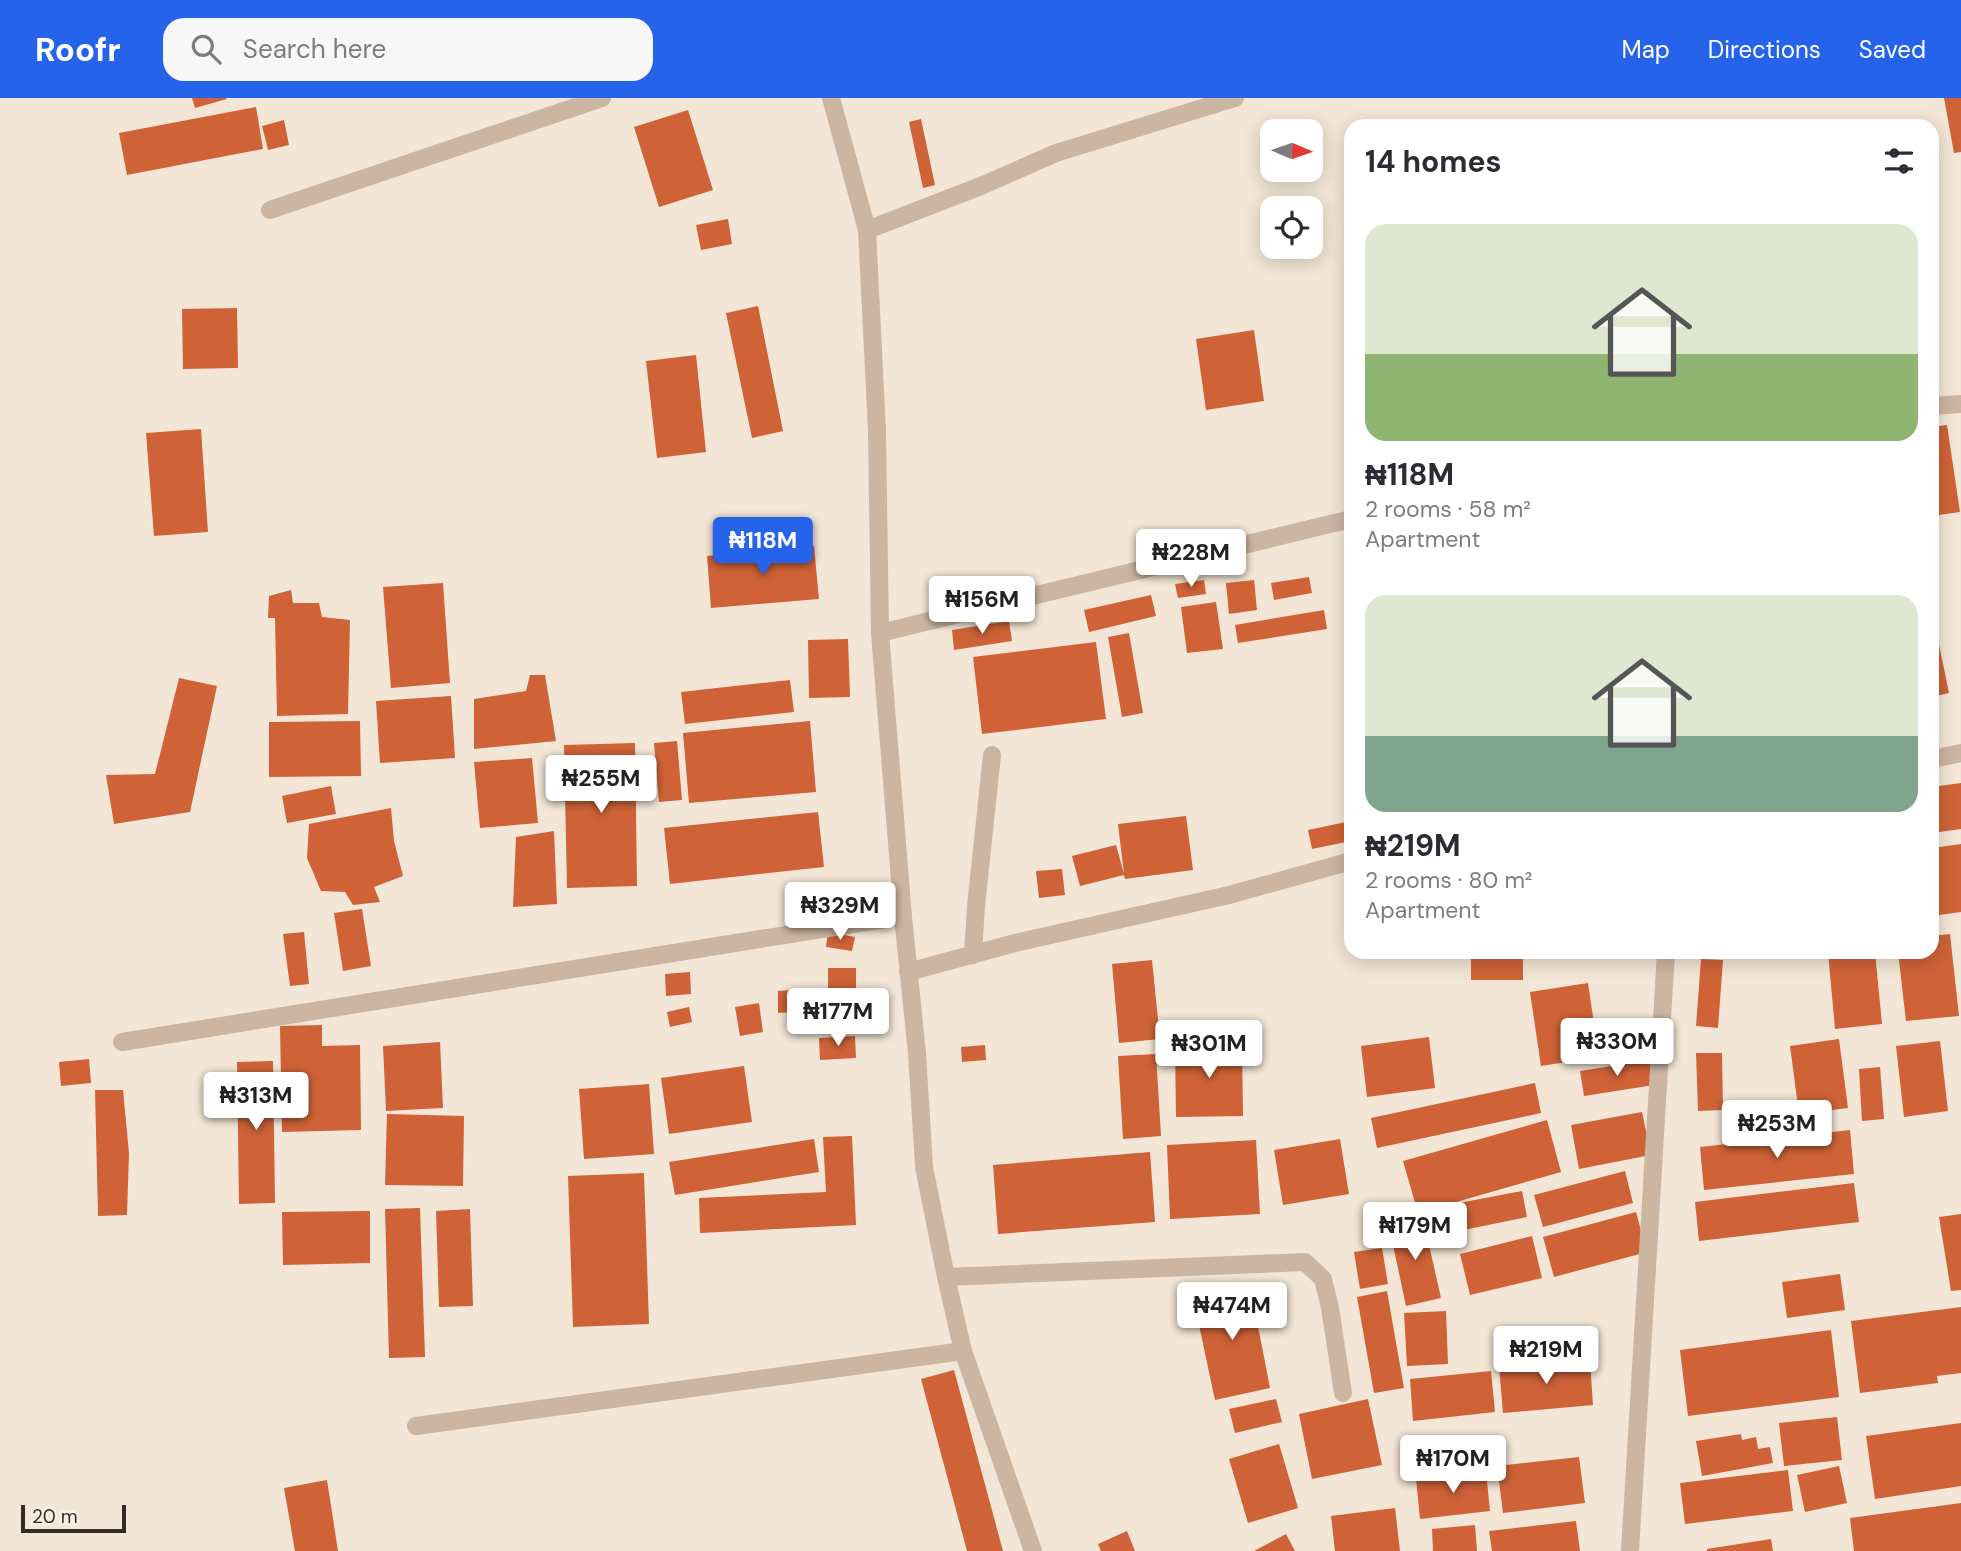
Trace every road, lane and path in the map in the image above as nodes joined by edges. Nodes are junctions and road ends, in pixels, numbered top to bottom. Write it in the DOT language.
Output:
graph roads {
  1 [pos="602,98"];
  2 [pos="831,98"];
  3 [pos="1235,98"];
  4 [pos="270,210"];
  5 [pos="867,230"];
  6 [pos="1961,404"];
  7 [pos="1939,406"];
  8 [pos="1344,521"];
  9 [pos="880,633"];
  10 [pos="1961,753"];
  11 [pos="992,754"];
  12 [pos="1939,758"];
  13 [pos="1344,863"];
  14 [pos="904,916"];
  15 [pos="973,955"];
  16 [pos="1666,959"];
  17 [pos="908,972"];
  18 [pos="122,1042"];
  19 [pos="946,1277"];
  20 [pos="964,1351"];
  21 [pos="1343,1393"];
  22 [pos="416,1426"];
  23 [pos="1033,1551"];
  24 [pos="1630,1551"];
  1 -- 4 [label="street"];
  2 -- 5 [label="street"];
  3 -- 5 [label="street"];
  5 -- 9 [label="street"];
  6 -- 7 [label="street"];
  8 -- 9 [label="street"];
  9 -- 14 [label="street"];
  10 -- 12 [label="street"];
  11 -- 15 [label="street"];
  13 -- 15 [label="street"];
  14 -- 17 [label="street"];
  14 -- 18 [label="street"];
  15 -- 17 [label="street"];
  16 -- 24 [label="street"];
  17 -- 19 [label="street"];
  19 -- 20 [label="street"];
  19 -- 21 [label="street"];
  20 -- 22 [label="street"];
  20 -- 23 [label="street"];
}
